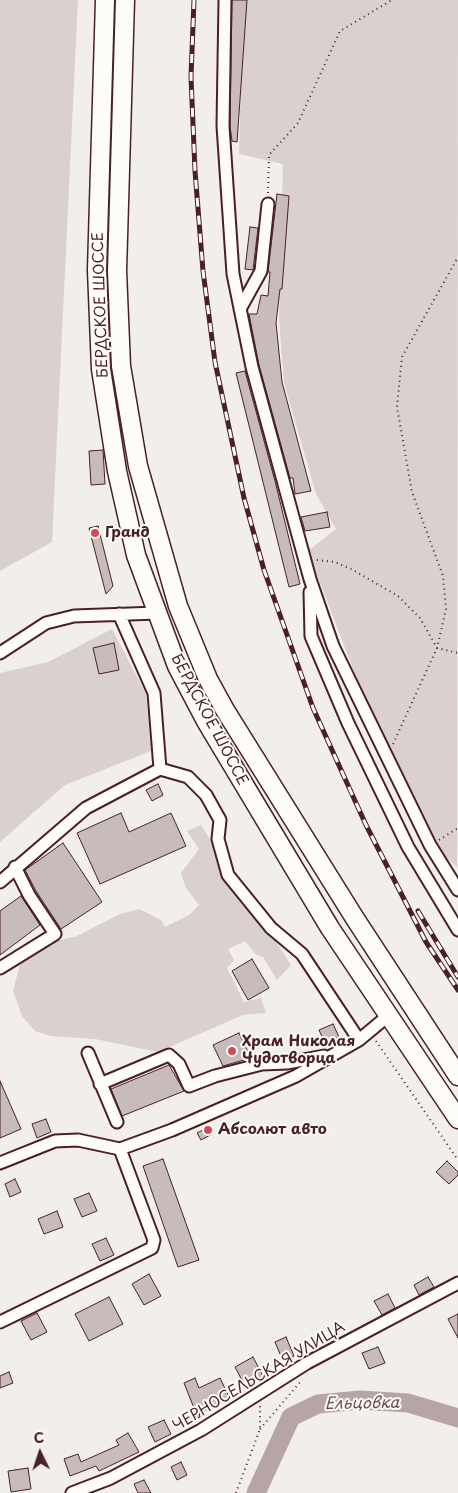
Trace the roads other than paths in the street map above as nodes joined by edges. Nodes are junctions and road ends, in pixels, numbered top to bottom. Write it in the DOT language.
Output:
graph roads {
  1 [pos="105,0"];
  2 [pos="126,0"];
  3 [pos="225,0"];
  4 [pos="102,101"];
  5 [pos="122,103"];
  6 [pos="268,204"];
  7 [pos="240,309"];
  8 [pos="310,579"];
  9 [pos="157,613"];
  10 [pos="119,614"];
  11 [pos="0,653"];
  12 [pos="160,769"];
  13 [pos="266,780"];
  14 [pos="248,793"];
  15 [pos="15,867"];
  16 [pos="0,882"];
  17 [pos="458,890"];
  18 [pos="458,930"];
  19 [pos="0,968"];
  20 [pos="389,1015"];
  21 [pos="359,1040"];
  22 [pos="88,1053"];
  23 [pos="335,1054"];
  24 [pos="458,1076"];
  25 [pos="100,1084"];
  26 [pos="458,1119"];
  27 [pos="117,1122"];
  28 [pos="120,1149"];
  29 [pos="0,1163"];
  30 [pos="458,1283"];
  31 [pos="0,1322"];
  32 [pos="72,1493"];
  1 -- 4 [label="highway, БЕРДСКОЕ ШОССЕ"];
  2 -- 5 [label="highway, БЕРДСКОЕ ШОССЕ"];
  3 -- 7 [label="street"];
  4 -- 5 [label="highway"];
  4 -- 9 [label="highway, БЕРДСКОЕ ШОССЕ"];
  5 -- 13 [label="highway, БЕРДСКОЕ ШОССЕ"];
  6 -- 7 [label="street"];
  7 -- 8 [label="street"];
  8 -- 17 [label="street"];
  8 -- 18 [label="street"];
  9 -- 10 [label="street"];
  9 -- 14 [label="highway, БЕРДСКОЕ ШОССЕ"];
  10 -- 11 [label="street"];
  10 -- 12 [label="street"];
  12 -- 15 [label="street"];
  12 -- 21 [label="street"];
  13 -- 14 [label="highway"];
  13 -- 24 [label="highway, БЕРДСКОЕ ШОССЕ"];
  14 -- 20 [label="highway, БЕРДСКОЕ ШОССЕ"];
  15 -- 16 [label="street"];
  15 -- 19 [label="street"];
  20 -- 21 [label="street"];
  20 -- 26 [label="highway, БЕРДСКОЕ ШОССЕ"];
  21 -- 23 [label="street"];
  22 -- 25 [label="street"];
  23 -- 25 [label="street"];
  23 -- 28 [label="street"];
  25 -- 27 [label="street"];
  28 -- 29 [label="street"];
  28 -- 31 [label="street"];
  30 -- 32 [label="street, ЧЕРНОСЕЛЬСКАЯ УЛИЦА"];
}
